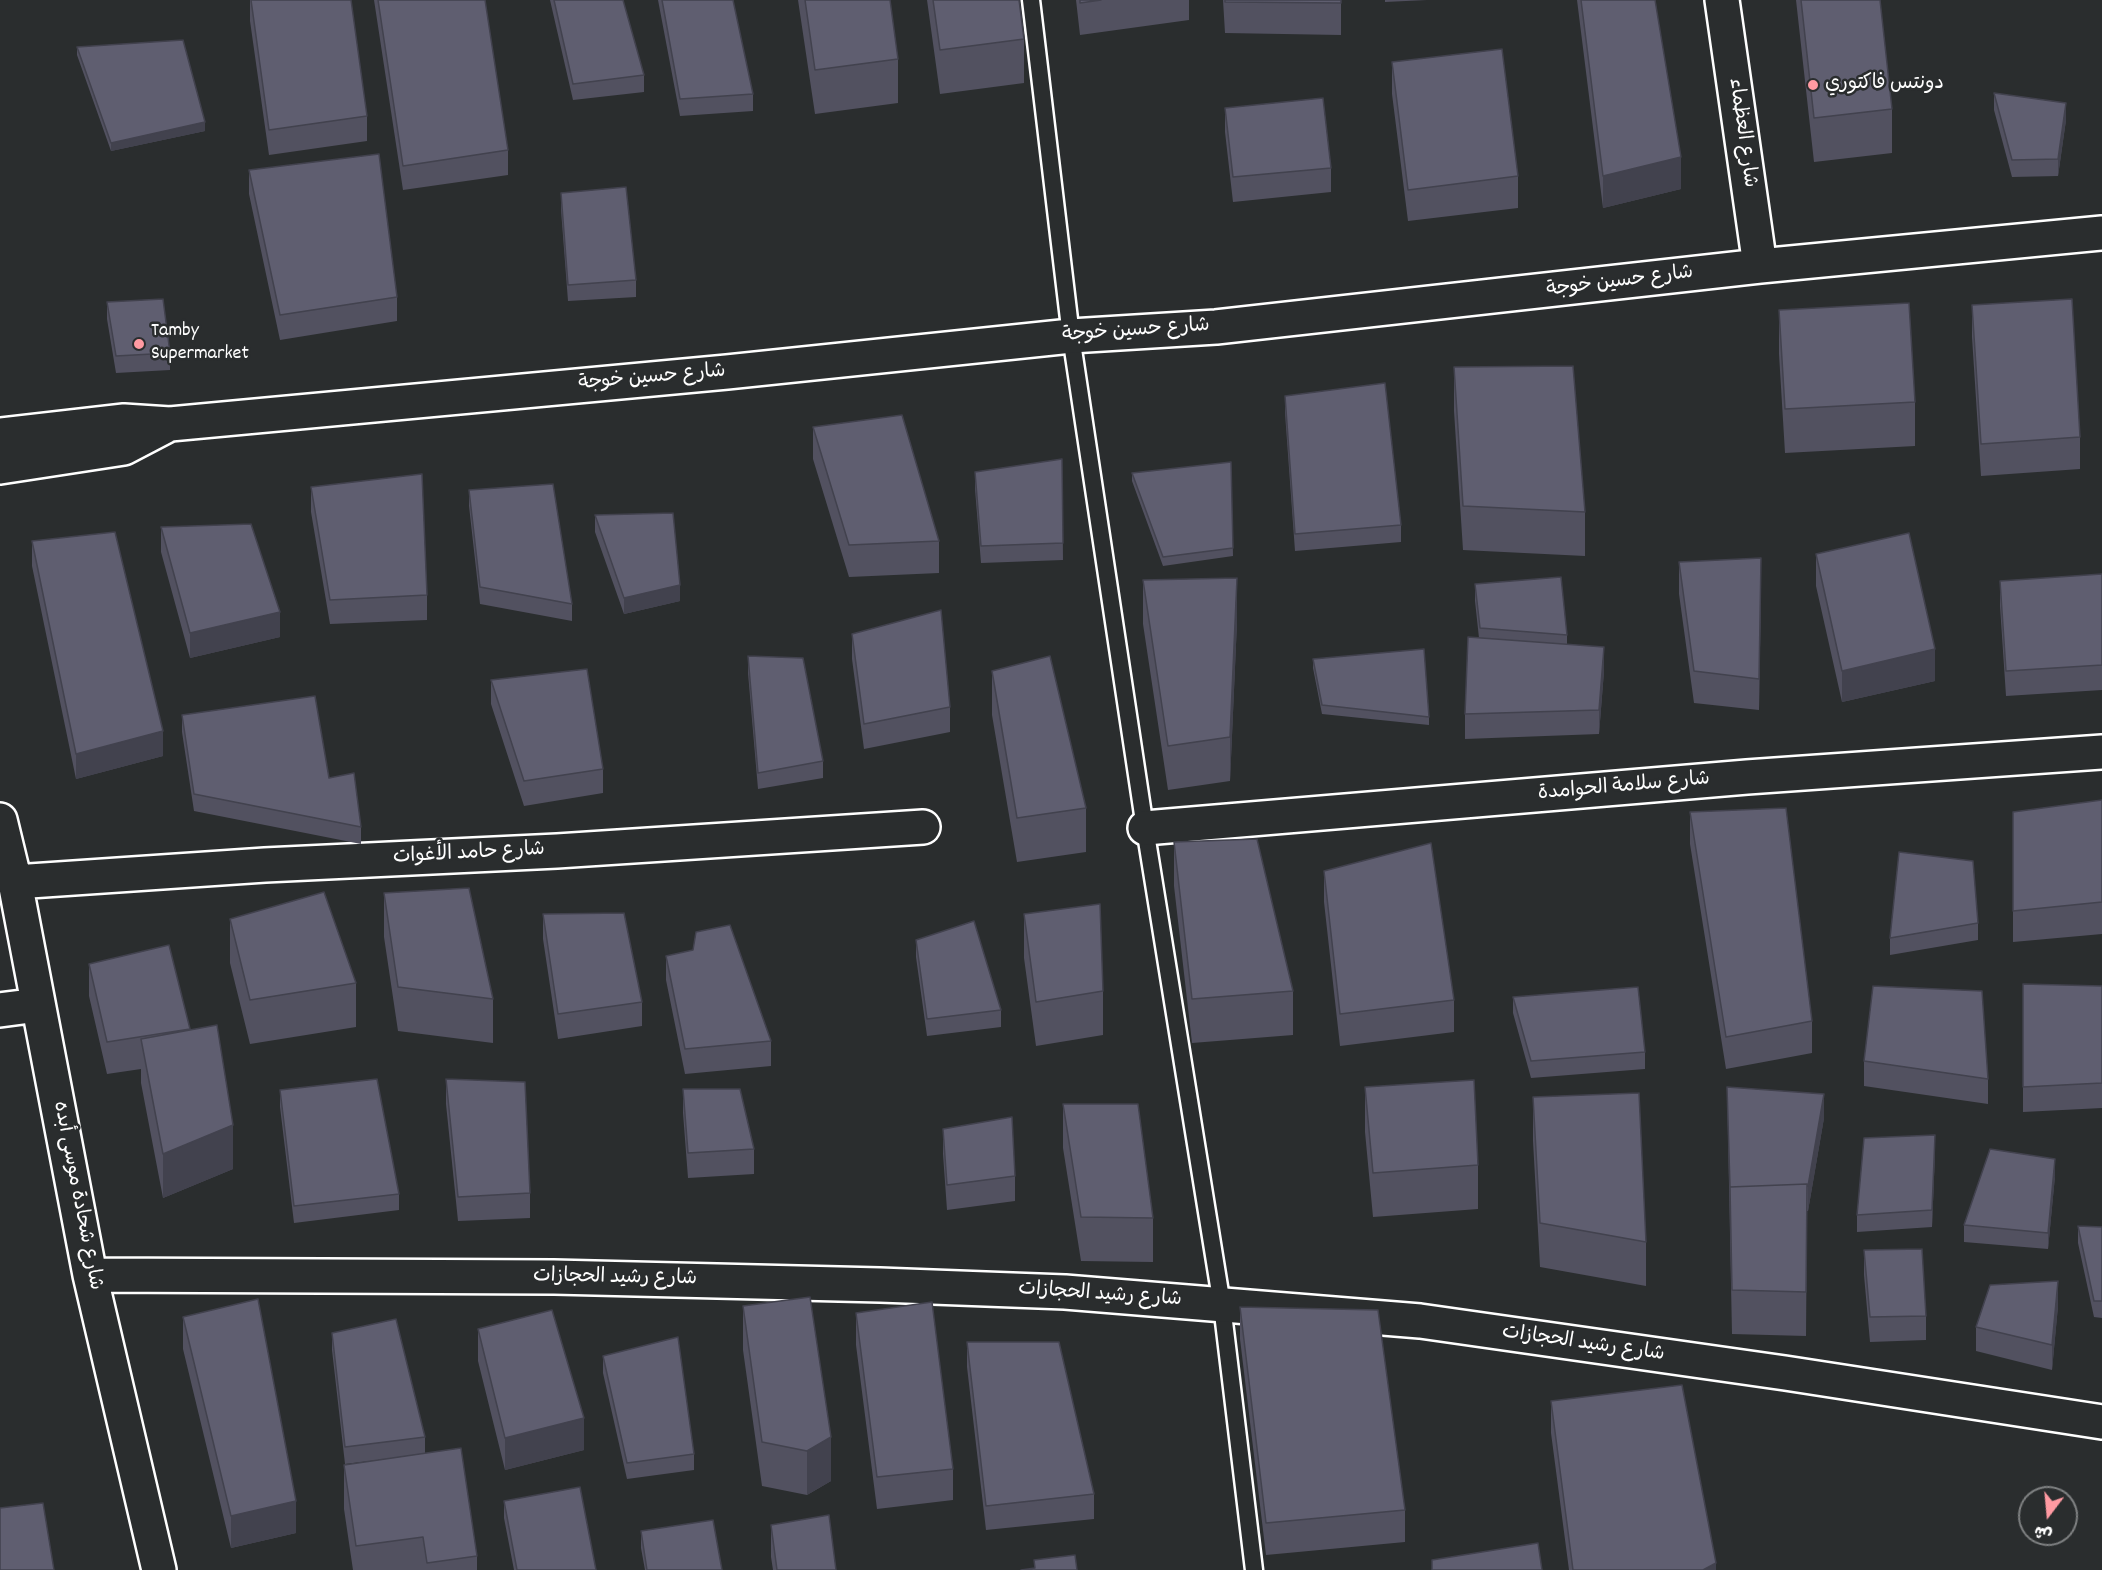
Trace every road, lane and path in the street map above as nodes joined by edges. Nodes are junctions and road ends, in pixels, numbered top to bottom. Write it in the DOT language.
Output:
graph roads {
  1 [pos="1031,0"];
  2 [pos="1722,0"];
  3 [pos="2102,233"];
  4 [pos="1760,266"];
  5 [pos="1071,336"];
  6 [pos="170,424"];
  7 [pos="0,435"];
  8 [pos="0,467"];
  9 [pos="2102,752"];
  10 [pos="0,820"];
  11 [pos="923,827"];
  12 [pos="1145,828"];
  13 [pos="15,882"];
  14 [pos="38,1005"];
  15 [pos="0,1010"];
  16 [pos="90,1275"];
  17 [pos="1222,1305"];
  18 [pos="2102,1422"];
  19 [pos="159,1570"];
  20 [pos="1254,1570"];
  1 -- 5 [label="lane"];
  2 -- 4 [label="street, شارع العظماء"];
  3 -- 4 [label="street, شارع حسين خوجة"];
  4 -- 5 [label="street, شارع حسين خوجة"];
  5 -- 6 [label="street, شارع حسين خوجة"];
  5 -- 12 [label="lane"];
  6 -- 7 [label="street, شارع حسين خوجة"];
  6 -- 8 [label="street, شارع حسين خوجة"];
  9 -- 12 [label="street, شارع سلامة الحوامدة"];
  10 -- 13 [label="street, شارع شحادة موسى أبده"];
  11 -- 13 [label="street, شارع حامد الأغوات"];
  12 -- 17 [label="lane"];
  13 -- 14 [label="street, شارع شحادة موسى أبده"];
  14 -- 15 [label="street"];
  14 -- 16 [label="street, شارع شحادة موسى أبده"];
  16 -- 17 [label="street, شارع رشيد الحجازات"];
  16 -- 19 [label="street, شارع شحادة موسى أبده"];
  17 -- 18 [label="street, شارع رشيد الحجازات"];
  17 -- 20 [label="lane"];
}
